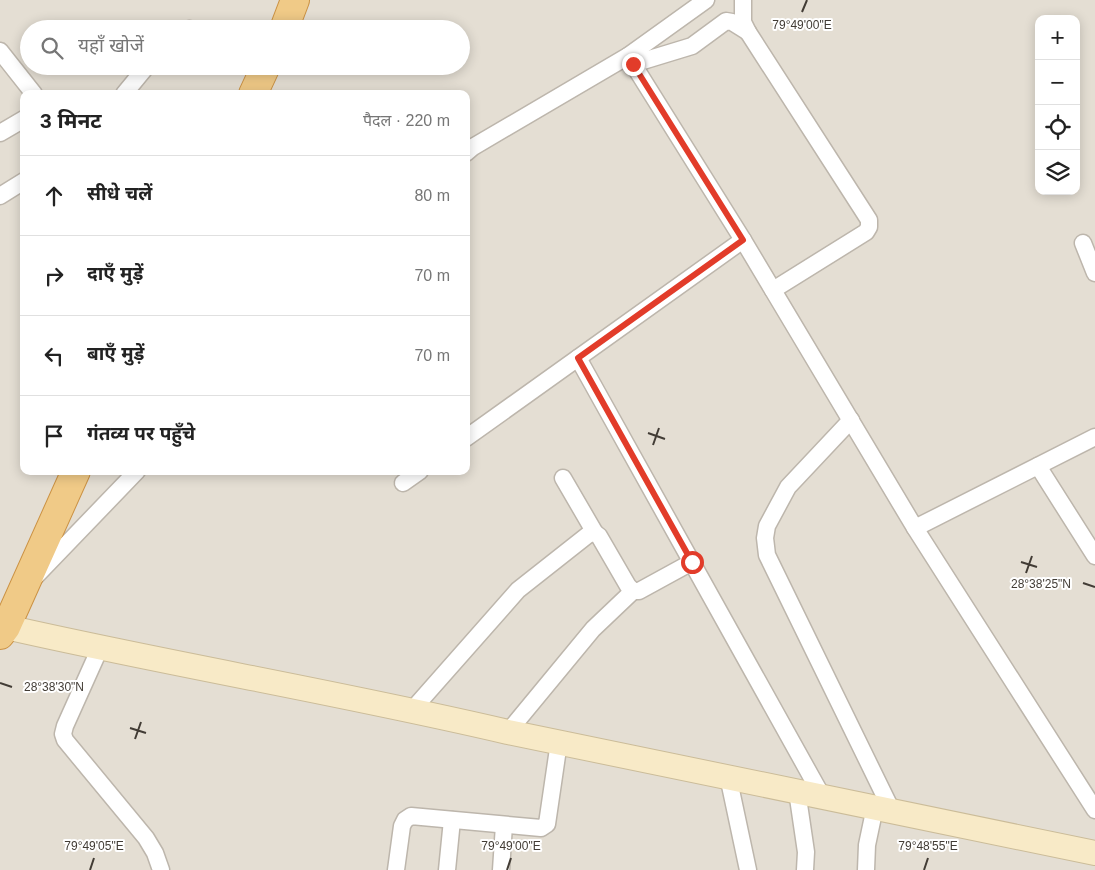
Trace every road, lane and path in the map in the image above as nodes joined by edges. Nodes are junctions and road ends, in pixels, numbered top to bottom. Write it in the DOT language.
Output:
graph roads {
  1 [pos="295,0"];
  2 [pos="706,0"];
  3 [pos="743,0"];
  4 [pos="287,20"];
  5 [pos="748,32"];
  6 [pos="0,51"];
  7 [pos="630,60"];
  8 [pos="140,75"];
  9 [pos="262,75"];
  10 [pos="31,90"];
  11 [pos="127,90"];
  12 [pos="255,90"];
  13 [pos="20,121"];
  14 [pos="0,133"];
  15 [pos="470,150"];
  16 [pos="20,184"];
  17 [pos="0,196"];
  18 [pos="743,240"];
  19 [pos="1083,243"];
  20 [pos="1095,273"];
  21 [pos="773,290"];
  22 [pos="578,358"];
  23 [pos="851,420"];
  24 [pos="470,435"];
  25 [pos="1095,437"];
  26 [pos="1038,466"];
  27 [pos="74,475"];
  28 [pos="133,475"];
  29 [pos="414,475"];
  30 [pos="563,478"];
  31 [pos="403,483"];
  32 [pos="915,528"];
  33 [pos="595,533"];
  34 [pos="1095,556"];
  35 [pos="692,562"];
  36 [pos="633,591"];
  37 [pos="22,592"];
  38 [pos="3,631"];
  39 [pos="100,648"];
  40 [pos="413,710"];
  41 [pos="508,732"];
  42 [pos="559,742"];
  43 [pos="728,776"];
  44 [pos="797,791"];
  45 [pos="822,796"];
  46 [pos="884,809"];
  47 [pos="1095,810"];
  48 [pos="452,820"];
  49 [pos="504,825"];
  50 [pos="1095,853"];
  51 [pos="161,870"];
  52 [pos="396,870"];
  53 [pos="447,870"];
  54 [pos="501,870"];
  55 [pos="748,870"];
  56 [pos="805,870"];
  57 [pos="866,870"];
  1 -- 4 [label="highway"];
  2 -- 7 [label="street"];
  3 -- 5 [label="street"];
  5 -- 7 [label="street"];
  5 -- 21 [label="street"];
  6 -- 10 [label="street"];
  7 -- 15 [label="street"];
  7 -- 18 [label="street"];
  8 -- 11 [label="street"];
  9 -- 12 [label="highway"];
  13 -- 14 [label="street"];
  16 -- 17 [label="street"];
  18 -- 21 [label="street"];
  18 -- 22 [label="street"];
  19 -- 20 [label="street"];
  21 -- 23 [label="street"];
  22 -- 24 [label="street"];
  22 -- 35 [label="street"];
  23 -- 32 [label="street"];
  23 -- 46 [label="street"];
  25 -- 26 [label="street"];
  26 -- 32 [label="street"];
  26 -- 34 [label="street"];
  27 -- 37 [label="highway"];
  28 -- 37 [label="street"];
  29 -- 31 [label="street"];
  30 -- 33 [label="street"];
  32 -- 47 [label="street"];
  33 -- 36 [label="street"];
  33 -- 40 [label="street"];
  35 -- 36 [label="street"];
  35 -- 45 [label="street"];
  36 -- 41 [label="street"];
  37 -- 38 [label="highway"];
  38 -- 39 [label="main road"];
  39 -- 40 [label="main road"];
  39 -- 51 [label="street"];
  40 -- 41 [label="main road"];
  41 -- 42 [label="main road"];
  42 -- 43 [label="main road"];
  42 -- 49 [label="street"];
  43 -- 44 [label="main road"];
  43 -- 55 [label="street"];
  44 -- 45 [label="main road"];
  44 -- 56 [label="street"];
  45 -- 46 [label="main road"];
  46 -- 50 [label="main road"];
  46 -- 57 [label="street"];
  48 -- 49 [label="street"];
  48 -- 52 [label="street"];
  48 -- 53 [label="street"];
  49 -- 54 [label="street"];
}
